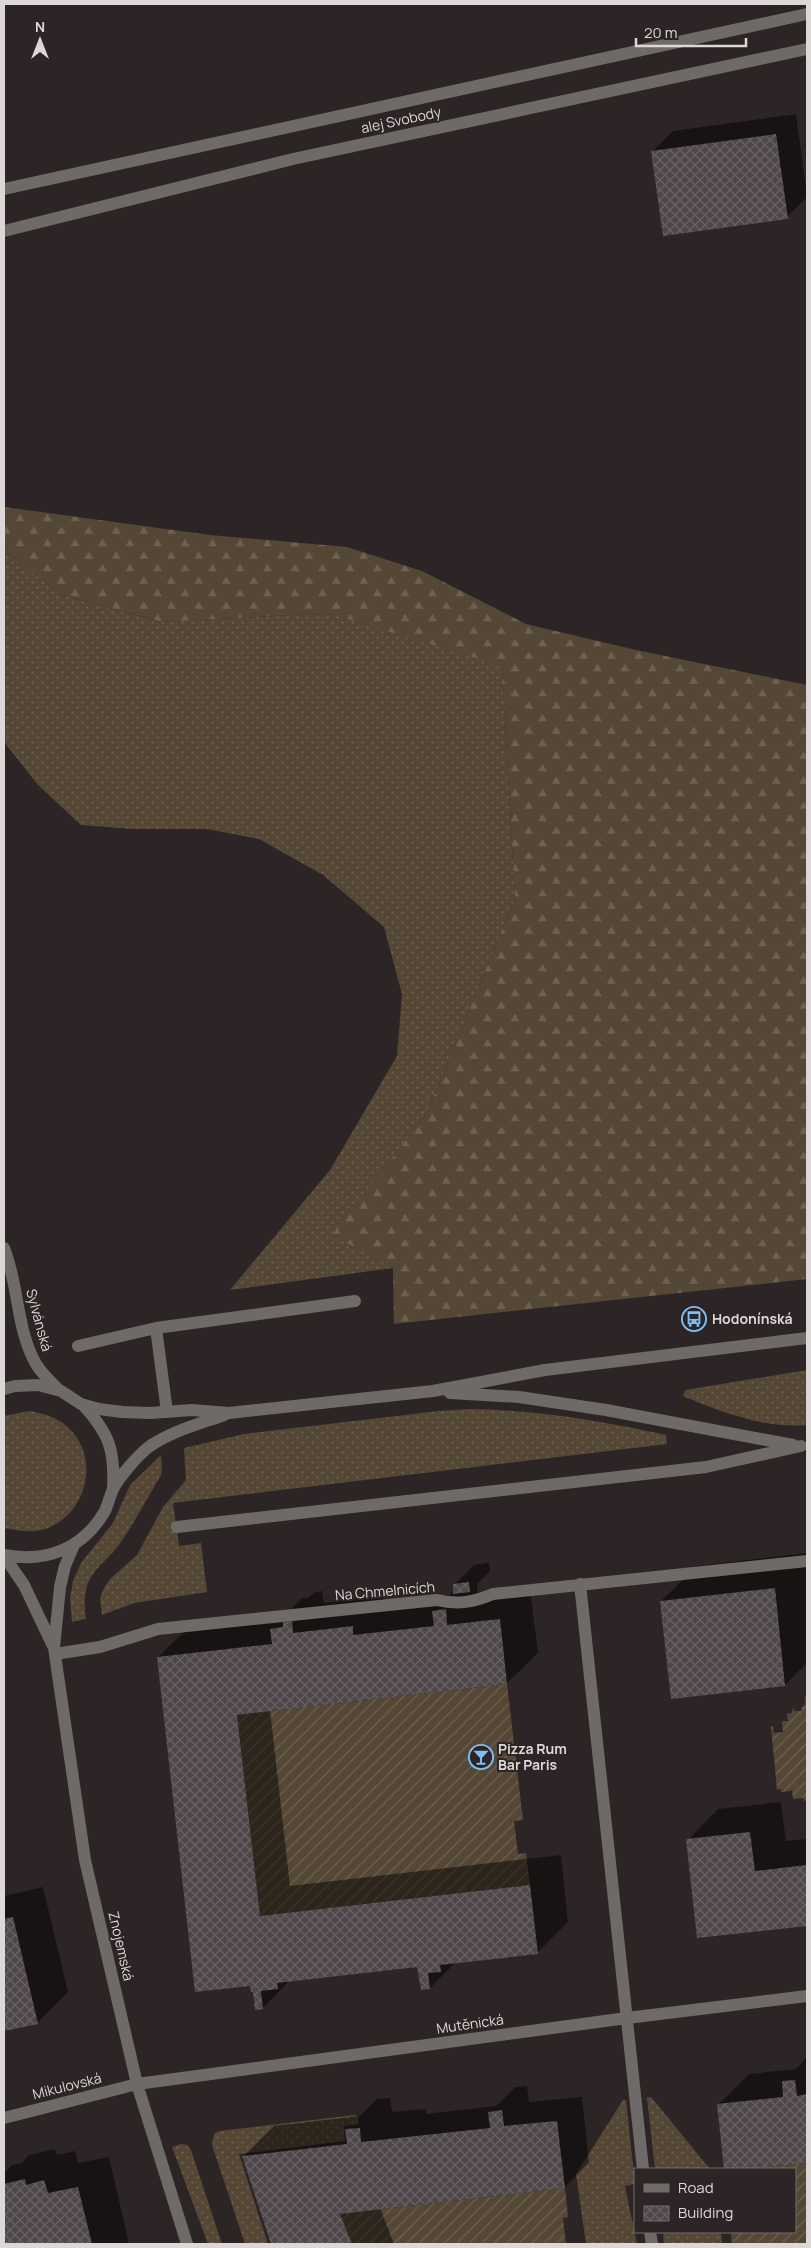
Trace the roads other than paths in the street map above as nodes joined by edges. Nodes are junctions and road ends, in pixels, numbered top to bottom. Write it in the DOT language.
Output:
graph roads {
  1 [pos="807,14"];
  2 [pos="807,49"];
  3 [pos="4,189"];
  4 [pos="4,231"];
  5 [pos="4,1248"];
  6 [pos="355,1301"];
  7 [pos="156,1328"];
  8 [pos="807,1338"];
  9 [pos="78,1346"];
  10 [pos="4,1389"];
  11 [pos="61,1391"];
  12 [pos="433,1391"];
  13 [pos="82,1404"];
  14 [pos="167,1412"];
  15 [pos="229,1413"];
  16 [pos="804,1446"];
  17 [pos="113,1488"];
  18 [pos="177,1526"];
  19 [pos="74,1545"];
  20 [pos="4,1556"];
  21 [pos="807,1561"];
  22 [pos="580,1584"];
  23 [pos="55,1651"];
  24 [pos="807,1996"];
  25 [pos="627,2018"];
  26 [pos="137,2084"];
  27 [pos="4,2118"];
  28 [pos="643,2168"];
  29 [pos="187,2244"];
  1 -- 3 [label="street, alej Svobody"];
  2 -- 4 [label="street, alej Svobody"];
  5 -- 11 [label="street, Sylvánská"];
  6 -- 7 [label="street"];
  7 -- 9 [label="street"];
  7 -- 14 [label="street"];
  8 -- 12 [label="street"];
  10 -- 11 [label="street"];
  11 -- 13 [label="street"];
  12 -- 15 [label="street"];
  12 -- 16 [label="street"];
  13 -- 14 [label="street"];
  13 -- 17 [label="street"];
  14 -- 15 [label="street"];
  15 -- 17 [label="street"];
  16 -- 18 [label="street"];
  17 -- 19 [label="street"];
  19 -- 20 [label="street"];
  19 -- 23 [label="street, Znojemská"];
  20 -- 23 [label="street, Znojemská"];
  21 -- 22 [label="street, Na Chmelnicích"];
  22 -- 23 [label="street, Na Chmelnicích"];
  22 -- 25 [label="street"];
  23 -- 26 [label="street, Znojemská"];
  24 -- 25 [label="street, Mutěnická"];
  25 -- 26 [label="street, Mutěnická"];
  25 -- 28 [label="street"];
  26 -- 27 [label="street, Mikulovská"];
  26 -- 29 [label="street, Znojemská"];
}
